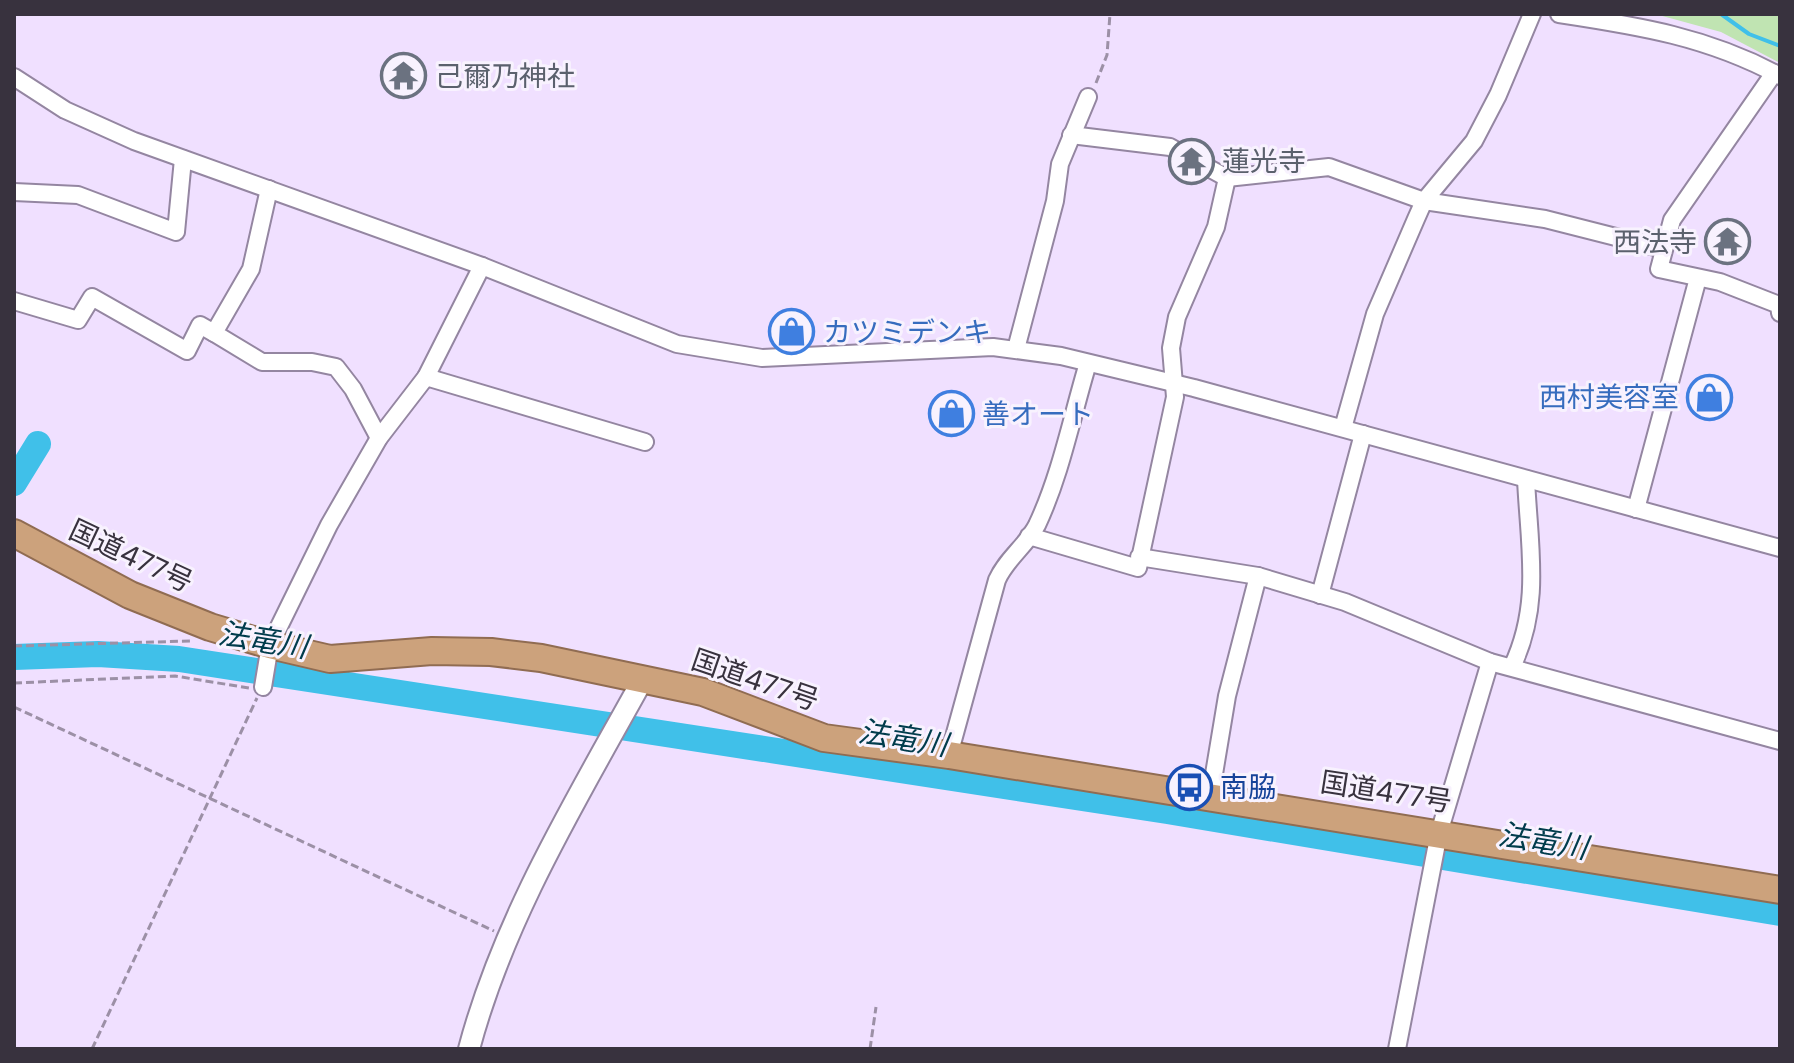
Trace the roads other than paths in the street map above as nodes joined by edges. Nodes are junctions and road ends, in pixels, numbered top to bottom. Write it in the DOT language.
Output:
graph roads {
  1 [pos="1532,14"];
  2 [pos="1559,14"];
  3 [pos="1777,74"];
  4 [pos="14,77"];
  5 [pos="1088,97"];
  6 [pos="1071,135"];
  7 [pos="183,159"];
  8 [pos="1227,178"];
  9 [pos="269,189"];
  10 [pos="14,192"];
  11 [pos="1424,201"];
  12 [pos="1663,249"];
  13 [pos="482,266"];
  14 [pos="1698,278"];
  15 [pos="14,301"];
  16 [pos="1780,313"];
  17 [pos="214,333"];
  18 [pos="1016,349"];
  19 [pos="1088,363"];
  20 [pos="426,377"];
  21 [pos="1172,383"];
  22 [pos="1343,428"];
  23 [pos="1363,434"];
  24 [pos="379,438"];
  25 [pos="645,442"];
  26 [pos="1526,479"];
  27 [pos="1636,509"];
  28 [pos="14,533"];
  29 [pos="1029,536"];
  30 [pos="1780,548"];
  31 [pos="1139,557"];
  32 [pos="1258,576"];
  33 [pos="1320,595"];
  34 [pos="269,649"];
  35 [pos="1490,662"];
  36 [pos="1512,667"];
  37 [pos="643,679"];
  38 [pos="263,687"];
  39 [pos="1780,741"];
  40 [pos="949,755"];
  41 [pos="1210,798"];
  42 [pos="1439,833"];
  43 [pos="1780,890"];
  44 [pos="469,1049"];
  45 [pos="1397,1049"];
  1 -- 11 [label="street"];
  2 -- 3 [label="street"];
  3 -- 12 [label="street"];
  4 -- 7 [label="street"];
  5 -- 6 [label="street"];
  6 -- 8 [label="street"];
  6 -- 18 [label="street"];
  7 -- 9 [label="street"];
  7 -- 10 [label="street"];
  8 -- 11 [label="street"];
  8 -- 21 [label="street"];
  9 -- 13 [label="street"];
  9 -- 17 [label="street"];
  11 -- 12 [label="street"];
  11 -- 22 [label="street"];
  12 -- 14 [label="street"];
  13 -- 18 [label="street"];
  13 -- 20 [label="street"];
  14 -- 16 [label="street"];
  14 -- 27 [label="street"];
  15 -- 17 [label="street"];
  17 -- 24 [label="street"];
  18 -- 19 [label="street"];
  19 -- 21 [label="street"];
  19 -- 29 [label="street"];
  20 -- 24 [label="street"];
  20 -- 25 [label="street"];
  21 -- 22 [label="street"];
  21 -- 31 [label="street"];
  22 -- 23 [label="street"];
  23 -- 26 [label="street"];
  23 -- 33 [label="street"];
  24 -- 34 [label="street"];
  26 -- 27 [label="street"];
  26 -- 36 [label="street"];
  27 -- 30 [label="street"];
  28 -- 34 [label="highway, 国道477号"];
  29 -- 31 [label="street"];
  29 -- 40 [label="street"];
  31 -- 32 [label="street"];
  32 -- 33 [label="street"];
  32 -- 41 [label="street"];
  33 -- 35 [label="street"];
  34 -- 37 [label="highway, 国道477号"];
  34 -- 38 [label="street"];
  35 -- 36 [label="street"];
  35 -- 42 [label="street"];
  36 -- 39 [label="street"];
  37 -- 40 [label="highway, 国道477号"];
  37 -- 44 [label="street"];
  40 -- 41 [label="highway, 国道477号"];
  41 -- 42 [label="highway, 国道477号"];
  42 -- 43 [label="highway, 国道477号"];
  42 -- 45 [label="street"];
}
